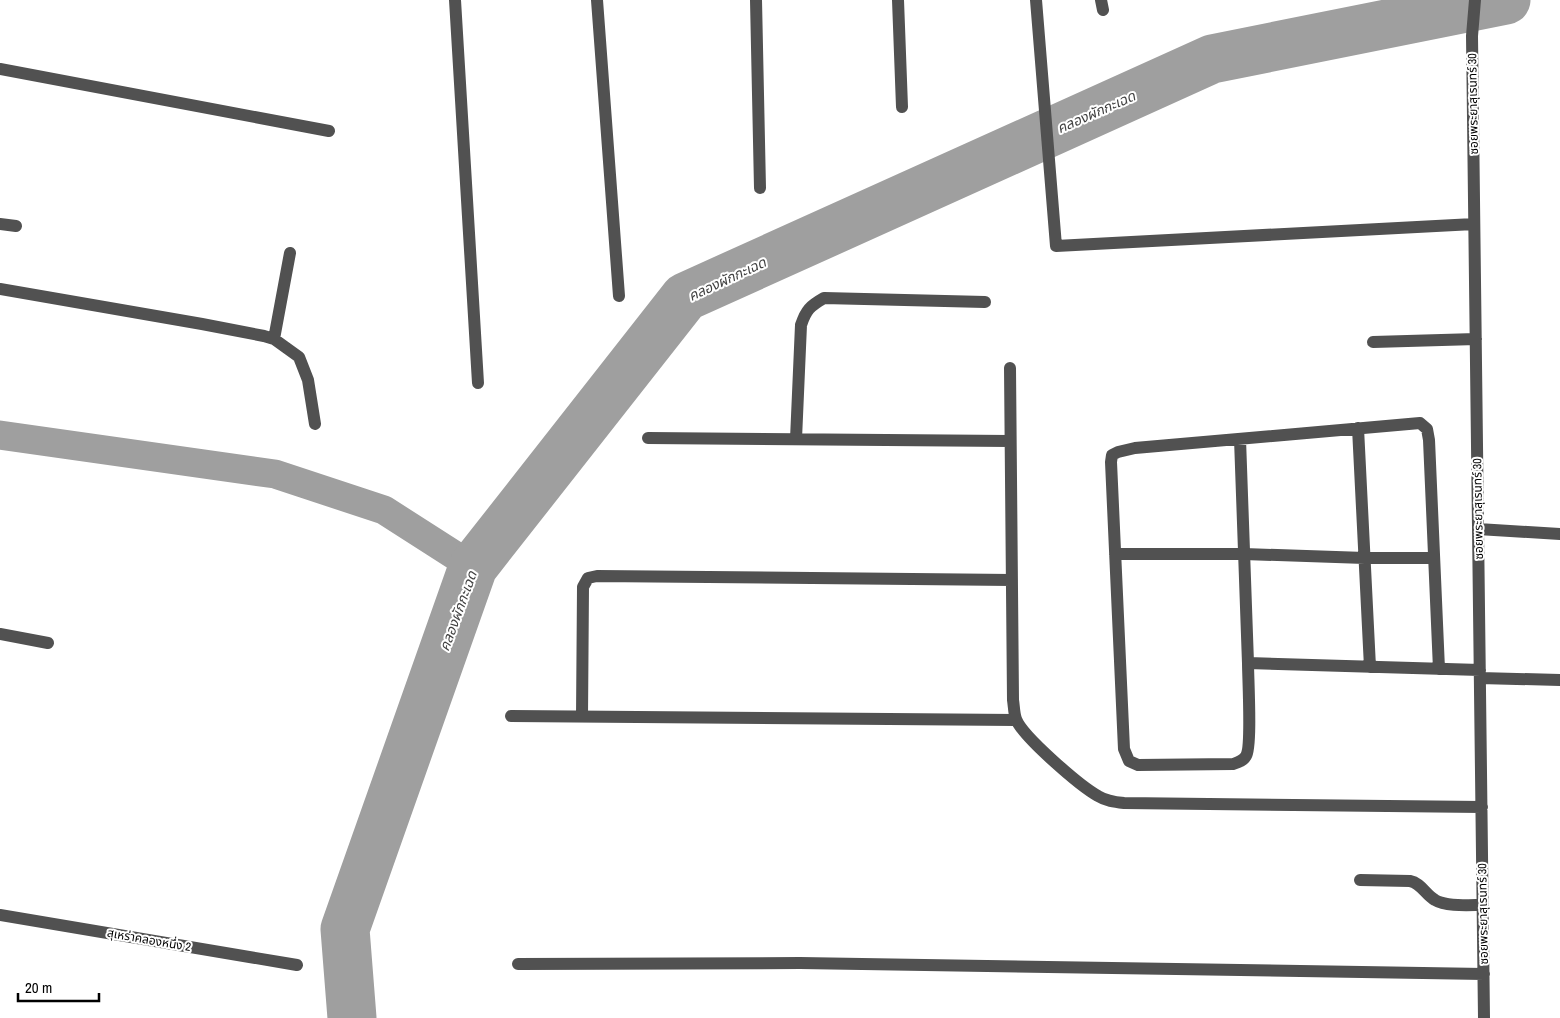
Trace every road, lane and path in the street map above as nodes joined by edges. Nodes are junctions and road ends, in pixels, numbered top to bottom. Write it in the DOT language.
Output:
graph roads {
  1 [pos="455,0"];
  2 [pos="597,0"];
  3 [pos="756,0"];
  4 [pos="898,0"];
  5 [pos="1036,0"];
  6 [pos="1474,0"];
  7 [pos="0,69"];
  8 [pos="902,107"];
  9 [pos="329,131"];
  10 [pos="760,188"];
  11 [pos="0,224"];
  12 [pos="1474,224"];
  13 [pos="16,226"];
  14 [pos="290,253"];
  15 [pos="0,289"];
  16 [pos="619,296"];
  17 [pos="985,302"];
  18 [pos="1476,339"];
  19 [pos="274,340"];
  20 [pos="1372,342"];
  21 [pos="1010,368"];
  22 [pos="478,383"];
  23 [pos="315,424"];
  24 [pos="1358,428"];
  25 [pos="648,438"];
  26 [pos="1240,438"];
  27 [pos="796,439"];
  28 [pos="1010,441"];
  29 [pos="1478,529"];
  30 [pos="1560,534"];
  31 [pos="1115,554"];
  32 [pos="1244,554"];
  33 [pos="1365,558"];
  34 [pos="1434,558"];
  35 [pos="1012,580"];
  36 [pos="0,634"];
  37 [pos="48,643"];
  38 [pos="1248,663"];
  39 [pos="1370,667"];
  40 [pos="1439,668"];
  41 [pos="1480,674"];
  42 [pos="1560,680"];
  43 [pos="511,716"];
  44 [pos="582,717"];
  45 [pos="1016,720"];
  46 [pos="1482,807"];
  47 [pos="1360,880"];
  48 [pos="1483,905"];
  49 [pos="0,915"];
  50 [pos="518,964"];
  51 [pos="297,965"];
  52 [pos="1484,974"];
  53 [pos="1484,1018"];
  1 -- 22 [label="street"];
  2 -- 16 [label="street"];
  3 -- 10 [label="street"];
  4 -- 8 [label="street"];
  5 -- 12 [label="street"];
  6 -- 12 [label="street, ซอยพระยาสุเรนทร์ 30"];
  7 -- 9 [label="street"];
  11 -- 13 [label="street"];
  12 -- 18 [label="street, ซอยพระยาสุเรนทร์ 30"];
  14 -- 19 [label="street"];
  15 -- 19 [label="street"];
  17 -- 27 [label="street"];
  18 -- 20 [label="street"];
  18 -- 29 [label="street, ซอยพระยาสุเรนทร์ 30"];
  19 -- 23 [label="street"];
  21 -- 28 [label="street"];
  24 -- 26 [label="street"];
  24 -- 33 [label="street"];
  24 -- 34 [label="street"];
  25 -- 27 [label="street"];
  26 -- 31 [label="street"];
  26 -- 32 [label="street"];
  27 -- 28 [label="street"];
  28 -- 35 [label="street"];
  29 -- 30 [label="street"];
  29 -- 41 [label="street, ซอยพระยาสุเรนทร์ 30"];
  31 -- 32 [label="street"];
  31 -- 38 [label="street"];
  32 -- 33 [label="street"];
  32 -- 38 [label="street"];
  33 -- 34 [label="street"];
  33 -- 39 [label="street"];
  34 -- 40 [label="street"];
  35 -- 44 [label="street"];
  35 -- 45 [label="street"];
  36 -- 37 [label="street"];
  38 -- 39 [label="street"];
  39 -- 40 [label="street"];
  40 -- 41 [label="street"];
  41 -- 42 [label="street"];
  41 -- 46 [label="street, ซอยพระยาสุเรนทร์ 30"];
  43 -- 44 [label="street"];
  44 -- 45 [label="street"];
  45 -- 46 [label="street"];
  46 -- 48 [label="street, ซอยพระยาสุเรนทร์ 30"];
  47 -- 48 [label="street"];
  48 -- 52 [label="street, ซอยพระยาสุเรนทร์ 30"];
  49 -- 51 [label="street, สุเหร่าคลองหนึ่ง 2"];
  50 -- 52 [label="street"];
  52 -- 53 [label="street, ซอยพระยาสุเรนทร์ 30"];
}
